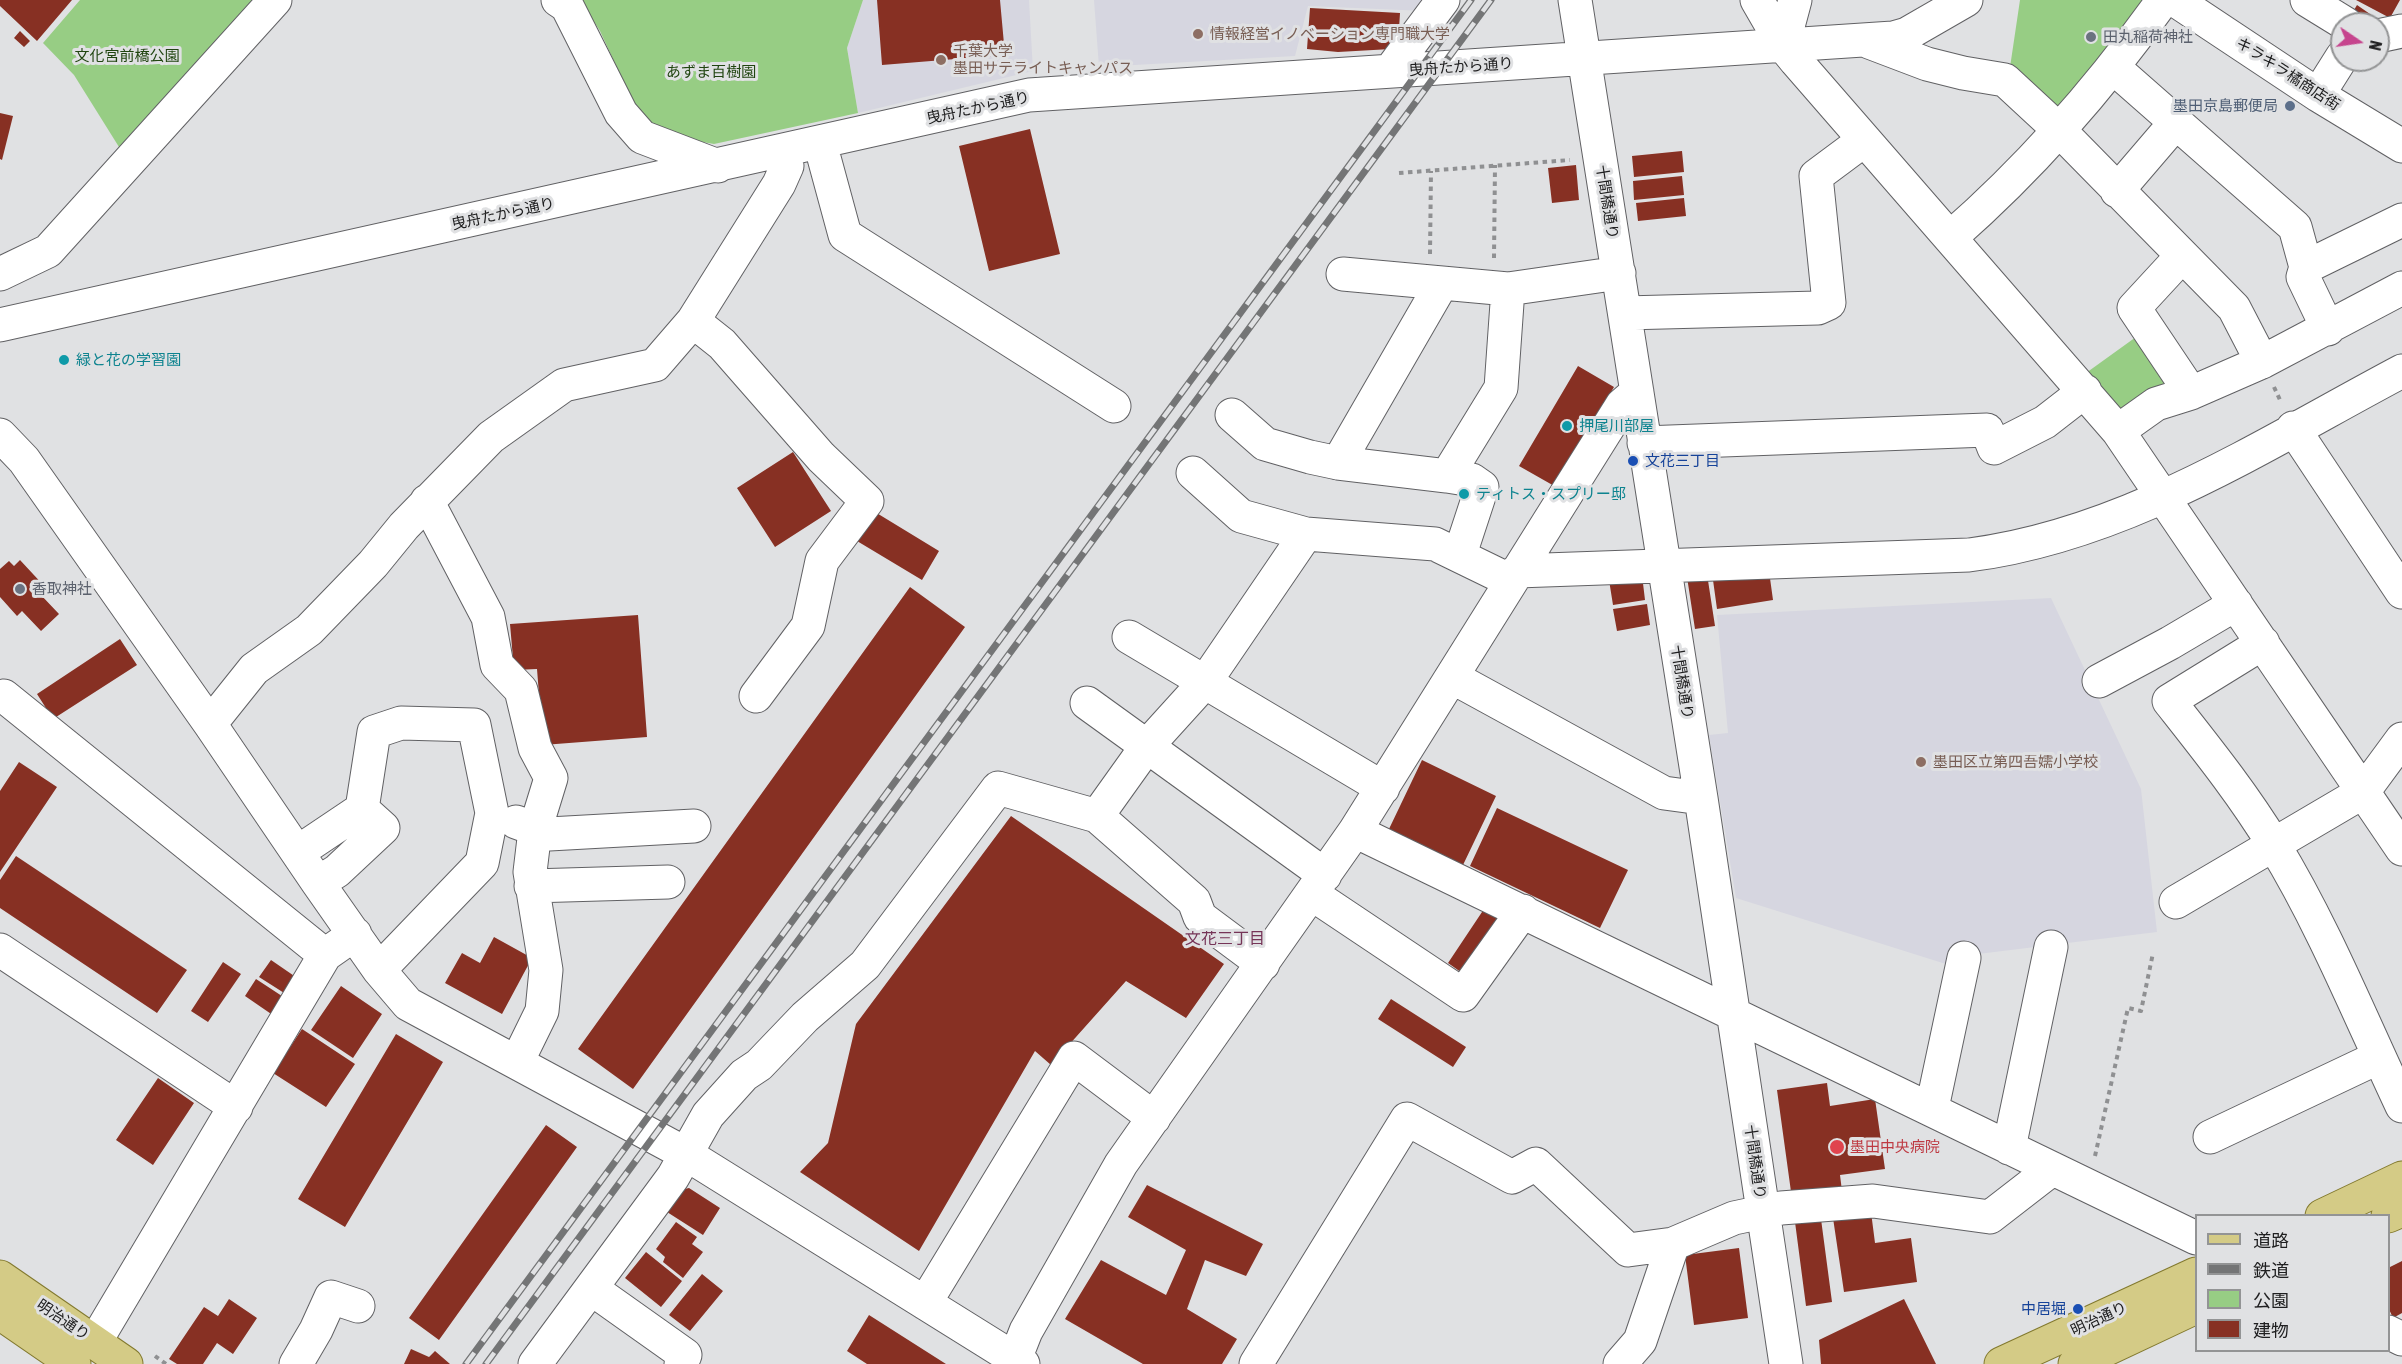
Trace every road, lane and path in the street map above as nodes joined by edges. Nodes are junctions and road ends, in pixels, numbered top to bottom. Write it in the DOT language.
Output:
graph roads {
  1 [pos="280,0"];
  2 [pos="558,0"];
  3 [pos="1443,0"];
  4 [pos="1575,0"];
  5 [pos="1757,0"];
  6 [pos="1795,0"];
  7 [pos="1964,0"];
  8 [pos="2163,0"];
  9 [pos="2175,0"];
  10 [pos="2307,0"];
  11 [pos="2330,14"];
  12 [pos="1866,41"];
  13 [pos="1783,45"];
  14 [pos="1585,58"];
  15 [pos="2114,69"];
  16 [pos="1390,71"];
  17 [pos="2333,72"];
  18 [pos="2318,95"];
  19 [pos="2177,121"];
  20 [pos="2059,129"];
  21 [pos="1863,141"];
  22 [pos="820,143"];
  23 [pos="2402,146"];
  24 [pos="784,152"];
  25 [pos="1600,156"];
  26 [pos="1495,165"];
  27 [pos="718,166"];
  28 [pos="1431,171"];
  29 [pos="1399,173"];
  30 [pos="2117,191"];
  31 [pos="2402,220"];
  32 [pos="1951,237"];
  33 [pos="2182,256"];
  34 [pos="2306,267"];
  35 [pos="1618,273"];
  36 [pos="0,274"];
  37 [pos="1343,274"];
  38 [pos="1436,283"];
  39 [pos="1501,288"];
  40 [pos="2402,288"];
  41 [pos="1625,313"];
  42 [pos="693,321"];
  43 [pos="0,325"];
  44 [pos="2328,329"];
  45 [pos="2262,362"];
  46 [pos="2400,375"];
  47 [pos="2085,391"];
  48 [pos="1637,392"];
  49 [pos="2191,393"];
  50 [pos="1114,406"];
  51 [pos="1232,415"];
  52 [pos="2293,428"];
  53 [pos="2118,431"];
  54 [pos="0,435"];
  55 [pos="1644,443"];
  56 [pos="1338,463"];
  57 [pos="1194,472"];
  58 [pos="1447,476"];
  59 [pos="2162,499"];
  60 [pos="428,501"];
  61 [pos="1306,534"];
  62 [pos="1460,554"];
  63 [pos="1664,567"];
  64 [pos="1514,576"];
  65 [pos="2400,584"];
  66 [pos="2236,604"];
  67 [pos="1129,637"];
  68 [pos="2263,643"];
  69 [pos="1452,677"];
  70 [pos="2099,681"];
  71 [pos="1205,682"];
  72 [pos="756,696"];
  73 [pos="1,697"];
  74 [pos="1087,703"];
  75 [pos="210,724"];
  76 [pos="2402,739"];
  77 [pos="1147,746"];
  78 [pos="1383,788"];
  79 [pos="2363,792"];
  80 [pos="1701,798"];
  81 [pos="362,809"];
  82 [pos="492,813"];
  83 [pos="1097,816"];
  84 [pos="694,826"];
  85 [pos="535,830"];
  86 [pos="1355,831"];
  87 [pos="2274,846"];
  88 [pos="2402,849"];
  89 [pos="298,852"];
  90 [pos="668,882"];
  91 [pos="318,883"];
  92 [pos="1319,884"];
  93 [pos="531,886"];
  94 [pos="2176,902"];
  95 [pos="1523,911"];
  96 [pos="355,934"];
  97 [pos="2051,947"];
  98 [pos="0,950"];
  99 [pos="2153,953"];
  100 [pos="325,955"];
  101 [pos="1964,958"];
  102 [pos="1263,964"];
  103 [pos="380,970"];
  104 [pos="1733,1014"];
  105 [pos="2379,1057"];
  106 [pos="517,1062"];
  107 [pos="2402,1106"];
  108 [pos="236,1107"];
  109 [pos="1932,1108"];
  110 [pos="1154,1118"];
  111 [pos="2210,1137"];
  112 [pos="2009,1148"];
  113 [pos="687,1154"];
  114 [pos="2052,1169"];
  115 [pos="2402,1178"];
  116 [pos="2086,1186"];
  117 [pos="1762,1211"];
  118 [pos="2324,1214"];
  119 [pos="2195,1238"];
  120 [pos="1673,1244"];
  121 [pos="2195,1274"];
  122 [pos="0,1277"];
  123 [pos="592,1289"];
  124 [pos="925,1303"];
  125 [pos="358,1306"];
  126 [pos="2195,1307"];
  127 [pos="0,1313"];
  128 [pos="84,1353"];
  129 [pos="1017,1362"];
  130 [pos="126,1364"];
  131 [pos="296,1364"];
  132 [pos="536,1364"];
  133 [pos="681,1364"];
  134 [pos="1256,1364"];
  135 [pos="1620,1364"];
  136 [pos="1786,1364"];
  137 [pos="2001,1364"];
  138 [pos="2075,1364"];
  1 -- 36 [label="street"];
  2 -- 27 [label="street"];
  3 -- 16 [label="street"];
  4 -- 14 [label="street, 十間橋通り"];
  5 -- 13 [label="street"];
  6 -- 13 [label="street"];
  7 -- 12 [label="street, 曳舟たから通り"];
  8 -- 15 [label="street"];
  9 -- 18 [label="street, キラキラ橘商店街"];
  10 -- 11 [label="street"];
  12 -- 13 [label="street, 曳舟たから通り"];
  12 -- 20 [label="street"];
  13 -- 14 [label="street, 曳舟たから通り"];
  13 -- 21 [label="street"];
  14 -- 16 [label="street, 曳舟たから通り"];
  14 -- 25 [label="street, 十間橋通り"];
  15 -- 19 [label="street"];
  15 -- 20 [label="street"];
  16 -- 22 [label="street, 曳舟たから通り"];
  17 -- 18 [label="street"];
  18 -- 23 [label="street, キラキラ橘商店街"];
  19 -- 30 [label="street"];
  19 -- 34 [label="street"];
  20 -- 30 [label="street"];
  20 -- 32 [label="street"];
  21 -- 32 [label="street"];
  21 -- 41 [label="street"];
  22 -- 24 [label="street, 曳舟たから通り"];
  22 -- 50 [label="street"];
  24 -- 27 [label="street, 曳舟たから通り"];
  24 -- 42 [label="street"];
  25 -- 26 [label="path"];
  25 -- 35 [label="street, 十間橋通り"];
  26 -- 28 [label="path"];
  26 -- 39 [label="path"];
  27 -- 43 [label="street, 曳舟たから通り"];
  28 -- 29 [label="path"];
  28 -- 38 [label="path"];
  30 -- 33 [label="street"];
  31 -- 34 [label="street"];
  32 -- 47 [label="street"];
  33 -- 45 [label="street"];
  33 -- 49 [label="street"];
  34 -- 44 [label="street"];
  35 -- 39 [label="street"];
  35 -- 41 [label="street, 十間橋通り"];
  37 -- 38 [label="street"];
  38 -- 39 [label="street"];
  38 -- 56 [label="street"];
  39 -- 58 [label="street"];
  40 -- 44 [label="street"];
  41 -- 48 [label="street, 十間橋通り"];
  42 -- 60 [label="street"];
  42 -- 72 [label="street"];
  44 -- 45 [label="street"];
  45 -- 49 [label="street"];
  45 -- 52 [label="path"];
  46 -- 52 [label="street"];
  47 -- 53 [label="street"];
  47 -- 55 [label="street"];
  48 -- 55 [label="street, 十間橋通り"];
  48 -- 64 [label="street"];
  49 -- 53 [label="street"];
  51 -- 56 [label="street"];
  52 -- 59 [label="street"];
  52 -- 65 [label="street"];
  53 -- 59 [label="street"];
  54 -- 75 [label="street"];
  55 -- 63 [label="street, 十間橋通り"];
  56 -- 58 [label="street"];
  57 -- 61 [label="street"];
  58 -- 62 [label="street"];
  59 -- 63 [label="street"];
  59 -- 66 [label="street"];
  60 -- 75 [label="street"];
  60 -- 85 [label="street"];
  61 -- 62 [label="street"];
  61 -- 71 [label="street"];
  62 -- 64 [label="street"];
  63 -- 64 [label="street"];
  63 -- 80 [label="street, 十間橋通り"];
  64 -- 69 [label="street"];
  66 -- 68 [label="street"];
  66 -- 70 [label="street"];
  67 -- 71 [label="street"];
  68 -- 79 [label="street"];
  68 -- 87 [label="street"];
  69 -- 78 [label="street"];
  69 -- 80 [label="street"];
  71 -- 77 [label="street"];
  71 -- 78 [label="street"];
  73 -- 100 [label="street"];
  74 -- 77 [label="street"];
  75 -- 89 [label="street"];
  76 -- 79 [label="street"];
  77 -- 83 [label="street"];
  77 -- 92 [label="street"];
  78 -- 86 [label="street"];
  79 -- 87 [label="street"];
  79 -- 88 [label="street"];
  80 -- 104 [label="street, 十間橋通り"];
  81 -- 82 [label="street"];
  81 -- 89 [label="street"];
  81 -- 91 [label="street"];
  82 -- 85 [label="street"];
  82 -- 103 [label="street"];
  83 -- 102 [label="street"];
  83 -- 113 [label="street"];
  84 -- 85 [label="street"];
  85 -- 93 [label="street"];
  86 -- 92 [label="street"];
  86 -- 95 [label="street"];
  87 -- 94 [label="street"];
  87 -- 105 [label="street"];
  89 -- 91 [label="street"];
  90 -- 93 [label="street"];
  91 -- 96 [label="street"];
  92 -- 95 [label="street"];
  92 -- 102 [label="street"];
  93 -- 106 [label="street"];
  95 -- 104 [label="street"];
  96 -- 100 [label="street"];
  96 -- 103 [label="street"];
  97 -- 112 [label="street"];
  98 -- 108 [label="street"];
  99 -- 116 [label="path"];
  100 -- 108 [label="street"];
  101 -- 109 [label="street"];
  102 -- 110 [label="street"];
  103 -- 106 [label="street"];
  104 -- 109 [label="street"];
  104 -- 117 [label="street, 十間橋通り"];
  105 -- 107 [label="street"];
  105 -- 111 [label="street"];
  106 -- 113 [label="street"];
  108 -- 128 [label="street"];
  109 -- 112 [label="street"];
  110 -- 124 [label="street"];
  110 -- 129 [label="street"];
  112 -- 114 [label="street"];
  113 -- 123 [label="street"];
  113 -- 124 [label="street"];
  114 -- 116 [label="street"];
  114 -- 117 [label="street"];
  115 -- 118 [label="main road"];
  116 -- 119 [label="street"];
  117 -- 120 [label="street"];
  117 -- 136 [label="street, 十間橋通り"];
  120 -- 134 [label="street"];
  120 -- 135 [label="street"];
  121 -- 137 [label="main road, 明治通り"];
  122 -- 128 [label="main road, 明治通り"];
  123 -- 132 [label="street"];
  123 -- 133 [label="street"];
  124 -- 129 [label="street"];
  125 -- 131 [label="street"];
  126 -- 138 [label="main road, 明治通り"];
  127 -- 128 [label="main road, 明治通り"];
  128 -- 130 [label="main road, 明治通り"];
}
